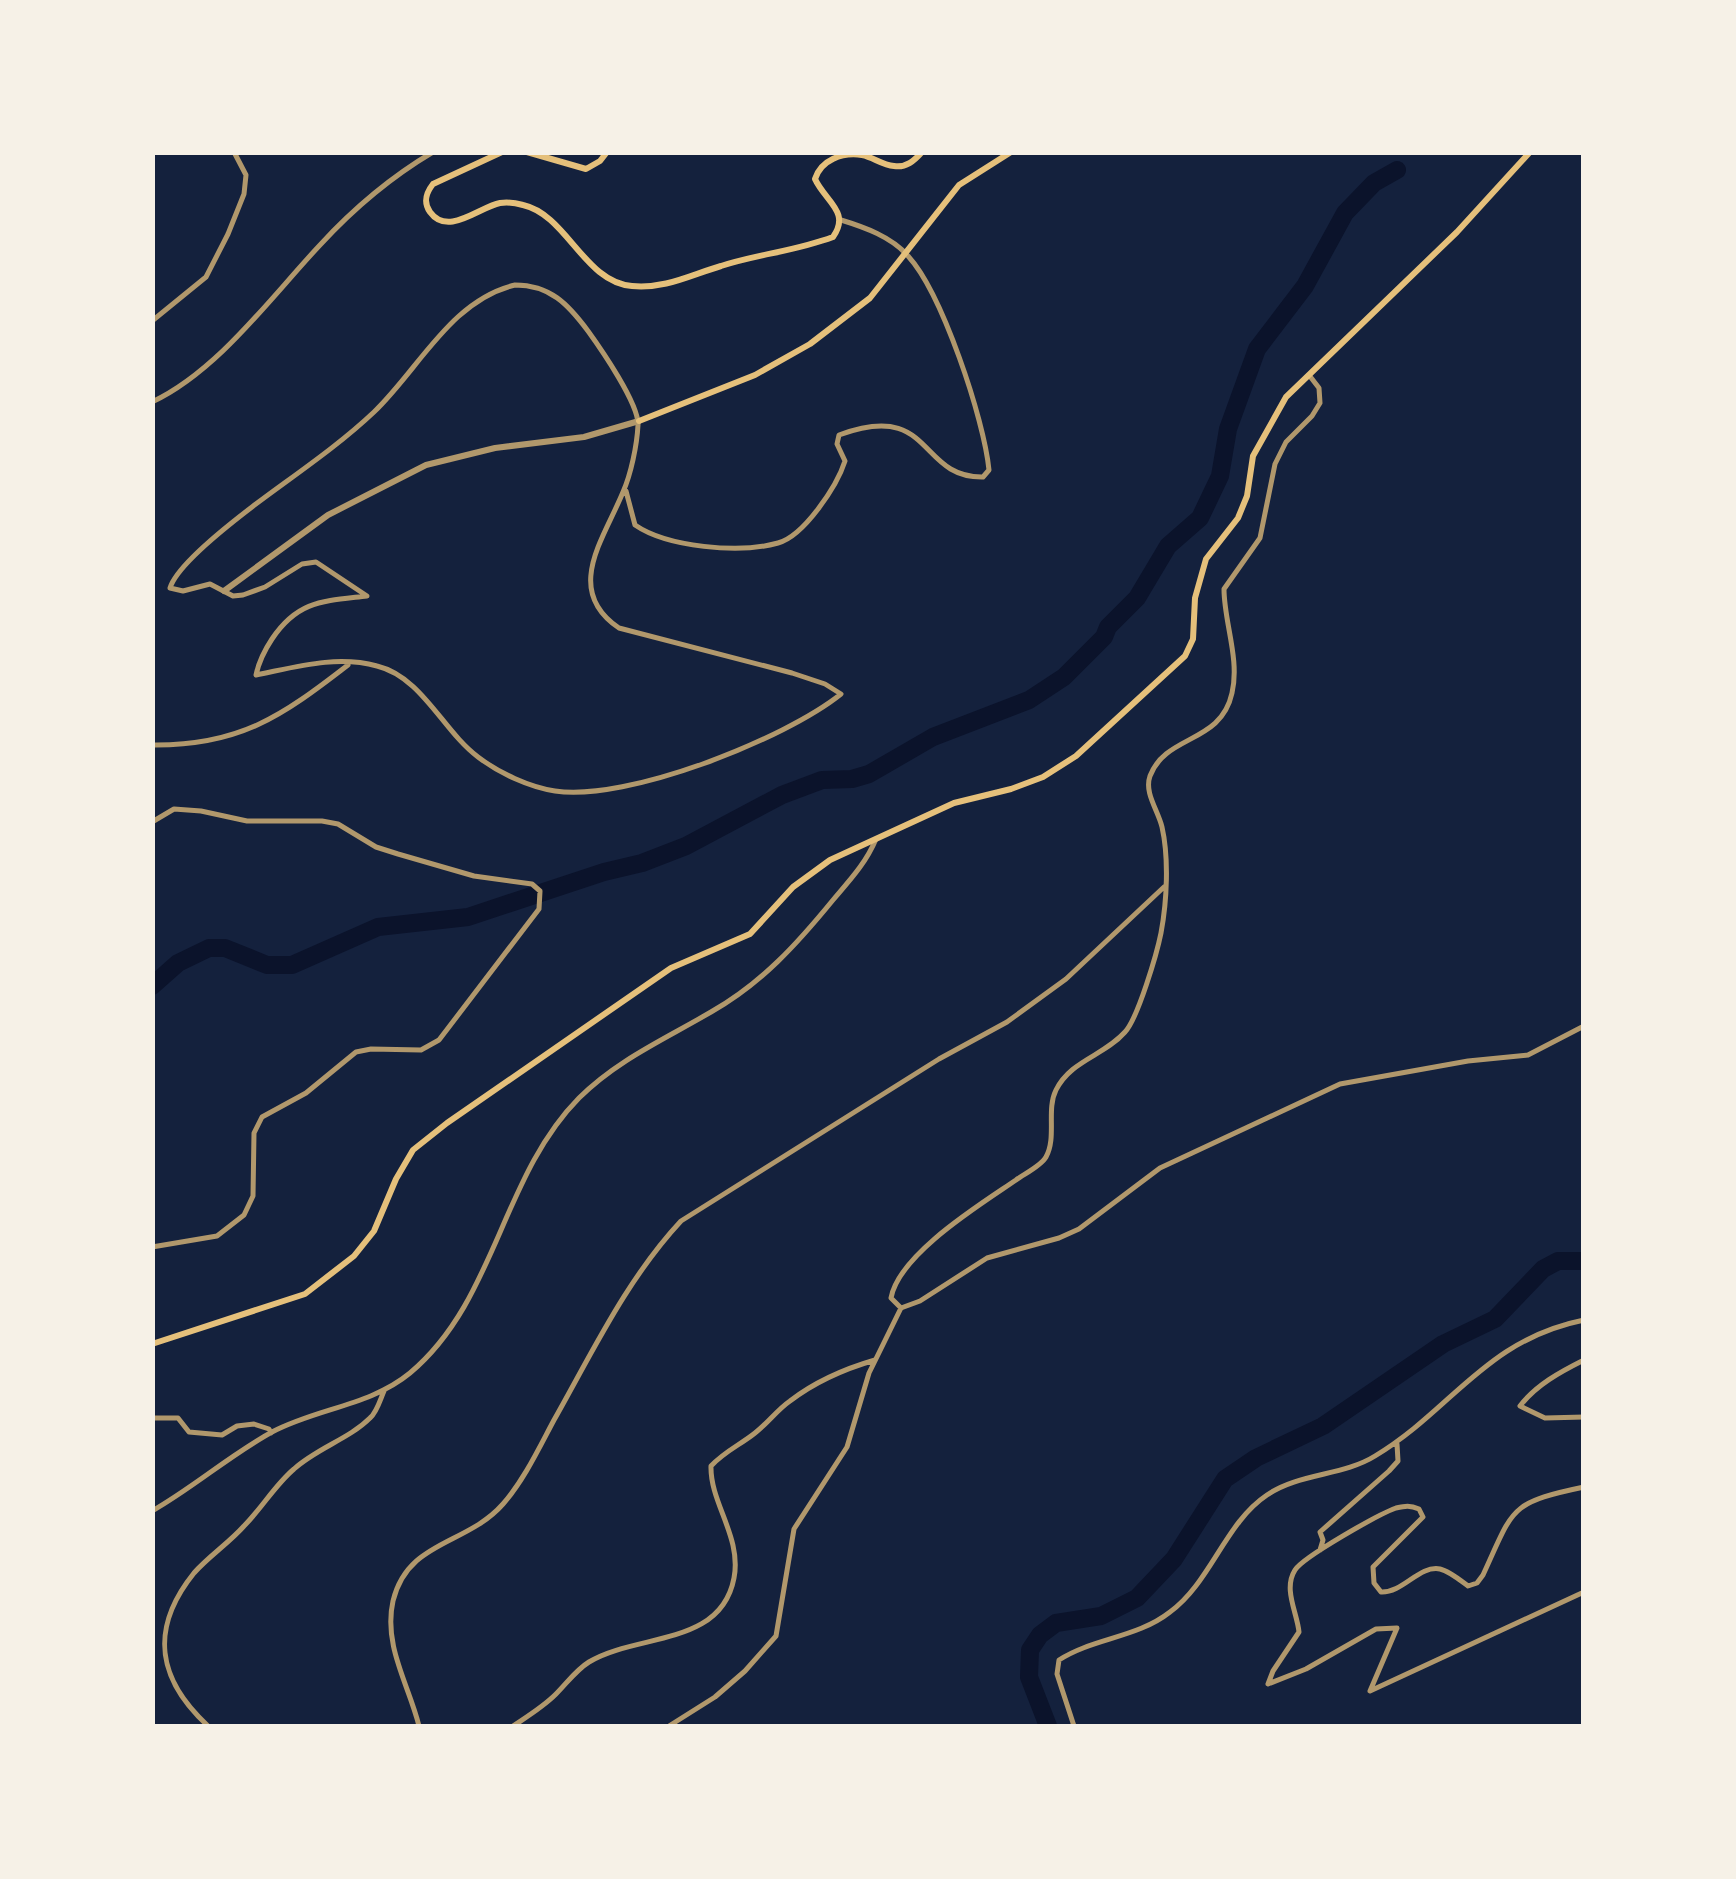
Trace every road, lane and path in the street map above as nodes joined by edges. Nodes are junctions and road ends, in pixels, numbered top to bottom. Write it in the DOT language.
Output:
graph roads {
  1 [pos="234,152"];
  2 [pos="433,152"];
  3 [pos="502,152"];
  4 [pos="526,152"];
  5 [pos="607,152"];
  6 [pos="922,152"];
  7 [pos="1011,152"];
  8 [pos="1381,152"];
  9 [pos="1395,152"];
  10 [pos="1530,152"];
  11 [pos="841,220"];
  12 [pos="906,253"];
  13 [pos="152,321"];
  14 [pos="1309,374"];
  15 [pos="152,402"];
  16 [pos="639,421"];
  17 [pos="626,488"];
  18 [pos="224,591"];
  19 [pos="349,664"];
  20 [pos="152,745"];
  21 [pos="152,822"];
  22 [pos="876,839"];
  23 [pos="1164,887"];
  24 [pos="1584,1026"];
  25 [pos="152,1247"];
  26 [pos="902,1308"];
  27 [pos="1584,1320"];
  28 [pos="152,1344"];
  29 [pos="875,1360"];
  30 [pos="1584,1360"];
  31 [pos="384,1391"];
  32 [pos="1584,1417"];
  33 [pos="152,1418"];
  34 [pos="271,1432"];
  35 [pos="1397,1442"];
  36 [pos="1584,1487"];
  37 [pos="152,1511"];
  38 [pos="1320,1550"];
  39 [pos="1584,1592"];
  40 [pos="208,1726"];
  41 [pos="419,1726"];
  42 [pos="513,1726"];
  43 [pos="669,1726"];
  44 [pos="1074,1726"];
  1 -- 13 [label="street"];
  2 -- 15 [label="street"];
  3 -- 11 [label="main road"];
  4 -- 5 [label="main road"];
  6 -- 11 [label="main road"];
  7 -- 12 [label="main road"];
  8 -- 9 [label="street"];
  10 -- 14 [label="main road"];
  11 -- 12 [label="street"];
  12 -- 16 [label="main road"];
  12 -- 17 [label="street"];
  14 -- 22 [label="main road"];
  14 -- 23 [label="street"];
  16 -- 17 [label="street"];
  16 -- 18 [label="street"];
  16 -- 18 [label="street"];
  17 -- 19 [label="street"];
  18 -- 19 [label="street"];
  19 -- 20 [label="street"];
  21 -- 25 [label="street"];
  22 -- 28 [label="main road"];
  22 -- 31 [label="street"];
  23 -- 26 [label="street"];
  23 -- 41 [label="street"];
  24 -- 26 [label="street"];
  26 -- 29 [label="street"];
  27 -- 35 [label="street"];
  29 -- 42 [label="street"];
  29 -- 43 [label="street"];
  30 -- 32 [label="street"];
  31 -- 34 [label="street"];
  31 -- 40 [label="street"];
  33 -- 34 [label="street"];
  34 -- 37 [label="street"];
  35 -- 38 [label="street"];
  35 -- 44 [label="street"];
  36 -- 38 [label="street"];
  38 -- 39 [label="street"];
}
